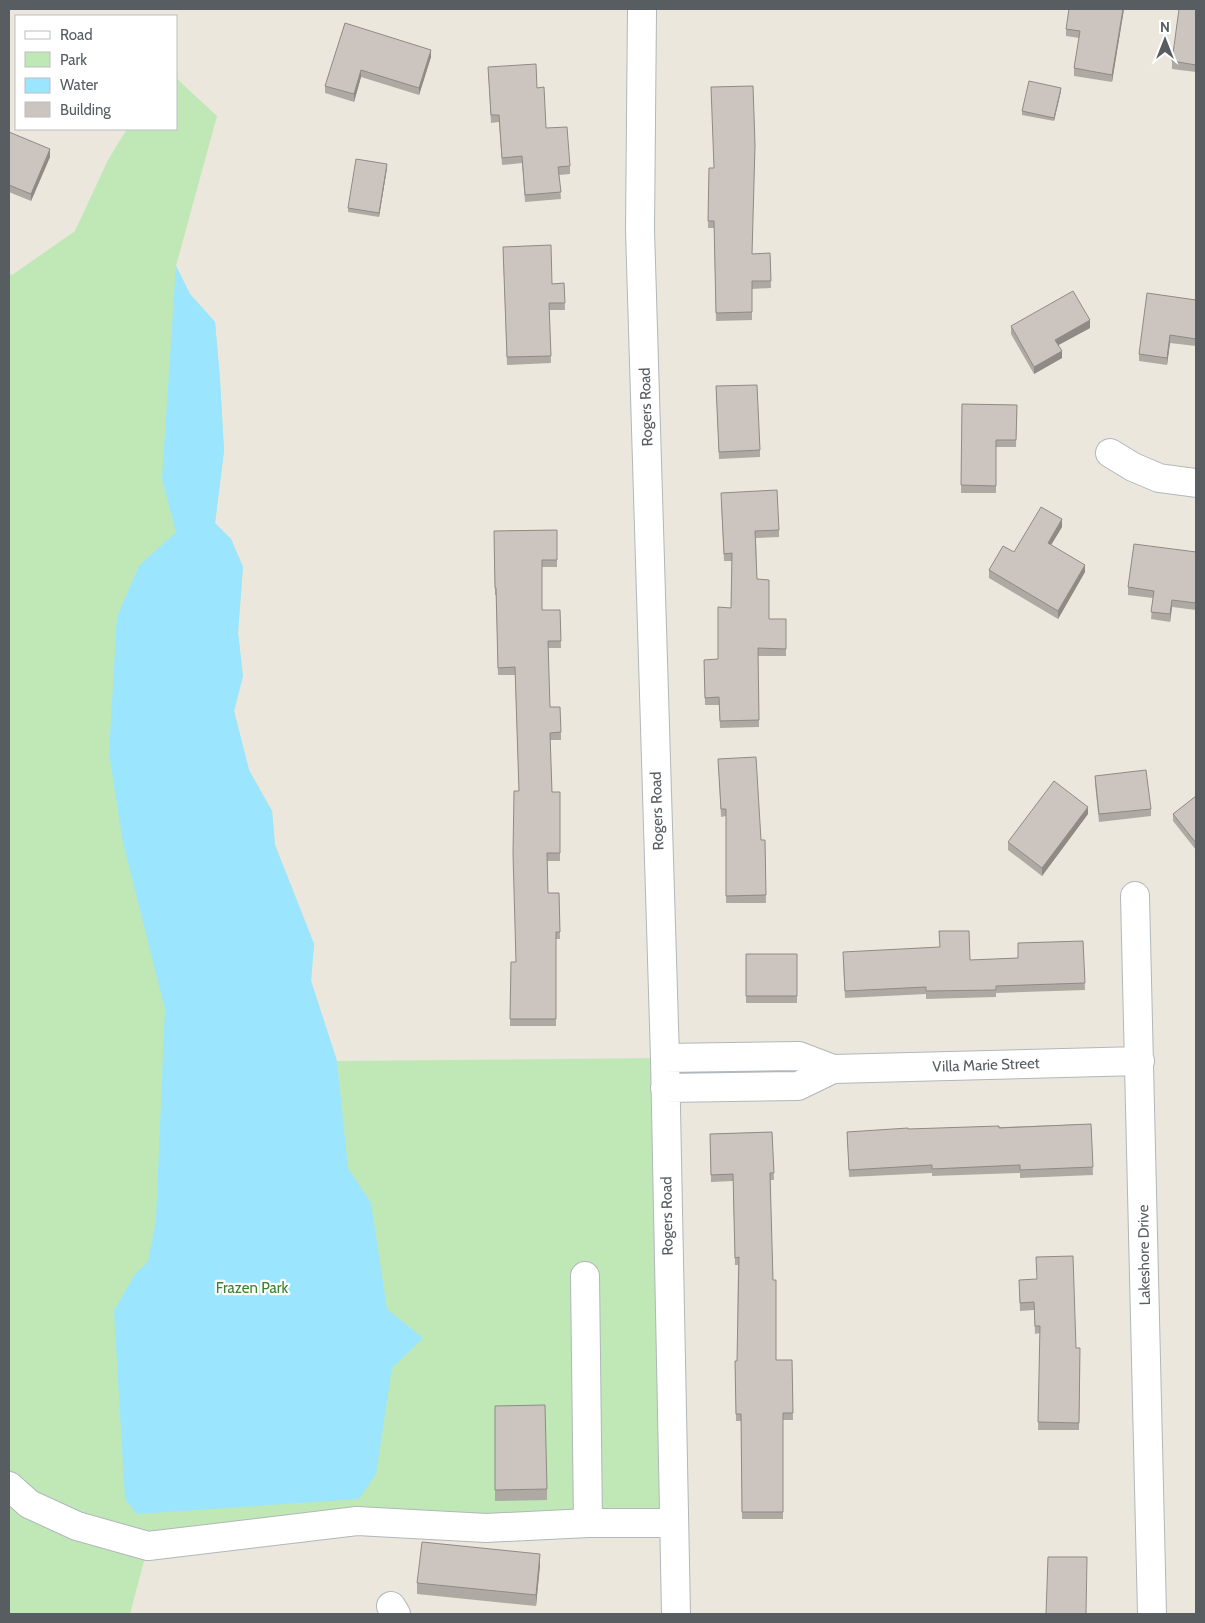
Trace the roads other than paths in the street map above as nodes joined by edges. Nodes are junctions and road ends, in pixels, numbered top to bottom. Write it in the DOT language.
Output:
graph roads {
  1 [pos="642,9"];
  2 [pos="1110,453"];
  3 [pos="1196,483"];
  4 [pos="1135,896"];
  5 [pos="665,1058"];
  6 [pos="1140,1060"];
  7 [pos="832,1069"];
  8 [pos="665,1088"];
  9 [pos="585,1276"];
  10 [pos="9,1486"];
  11 [pos="588,1523"];
  12 [pos="674,1523"];
  13 [pos="676,1614"];
  14 [pos="1152,1614"];
  1 -- 5 [label="street, Rogers Road"];
  2 -- 3 [label="street"];
  4 -- 6 [label="street, Lakeshore Drive"];
  5 -- 7 [label="street, Villa Marie Street"];
  5 -- 8 [label="street, Rogers Road"];
  6 -- 7 [label="street, Villa Marie Street"];
  6 -- 14 [label="street, Lakeshore Drive"];
  7 -- 8 [label="street, Villa Marie Street"];
  8 -- 12 [label="street, Rogers Road"];
  9 -- 11 [label="street"];
  10 -- 11 [label="street"];
  11 -- 12 [label="street"];
  12 -- 13 [label="street, Rogers Road"];
}
